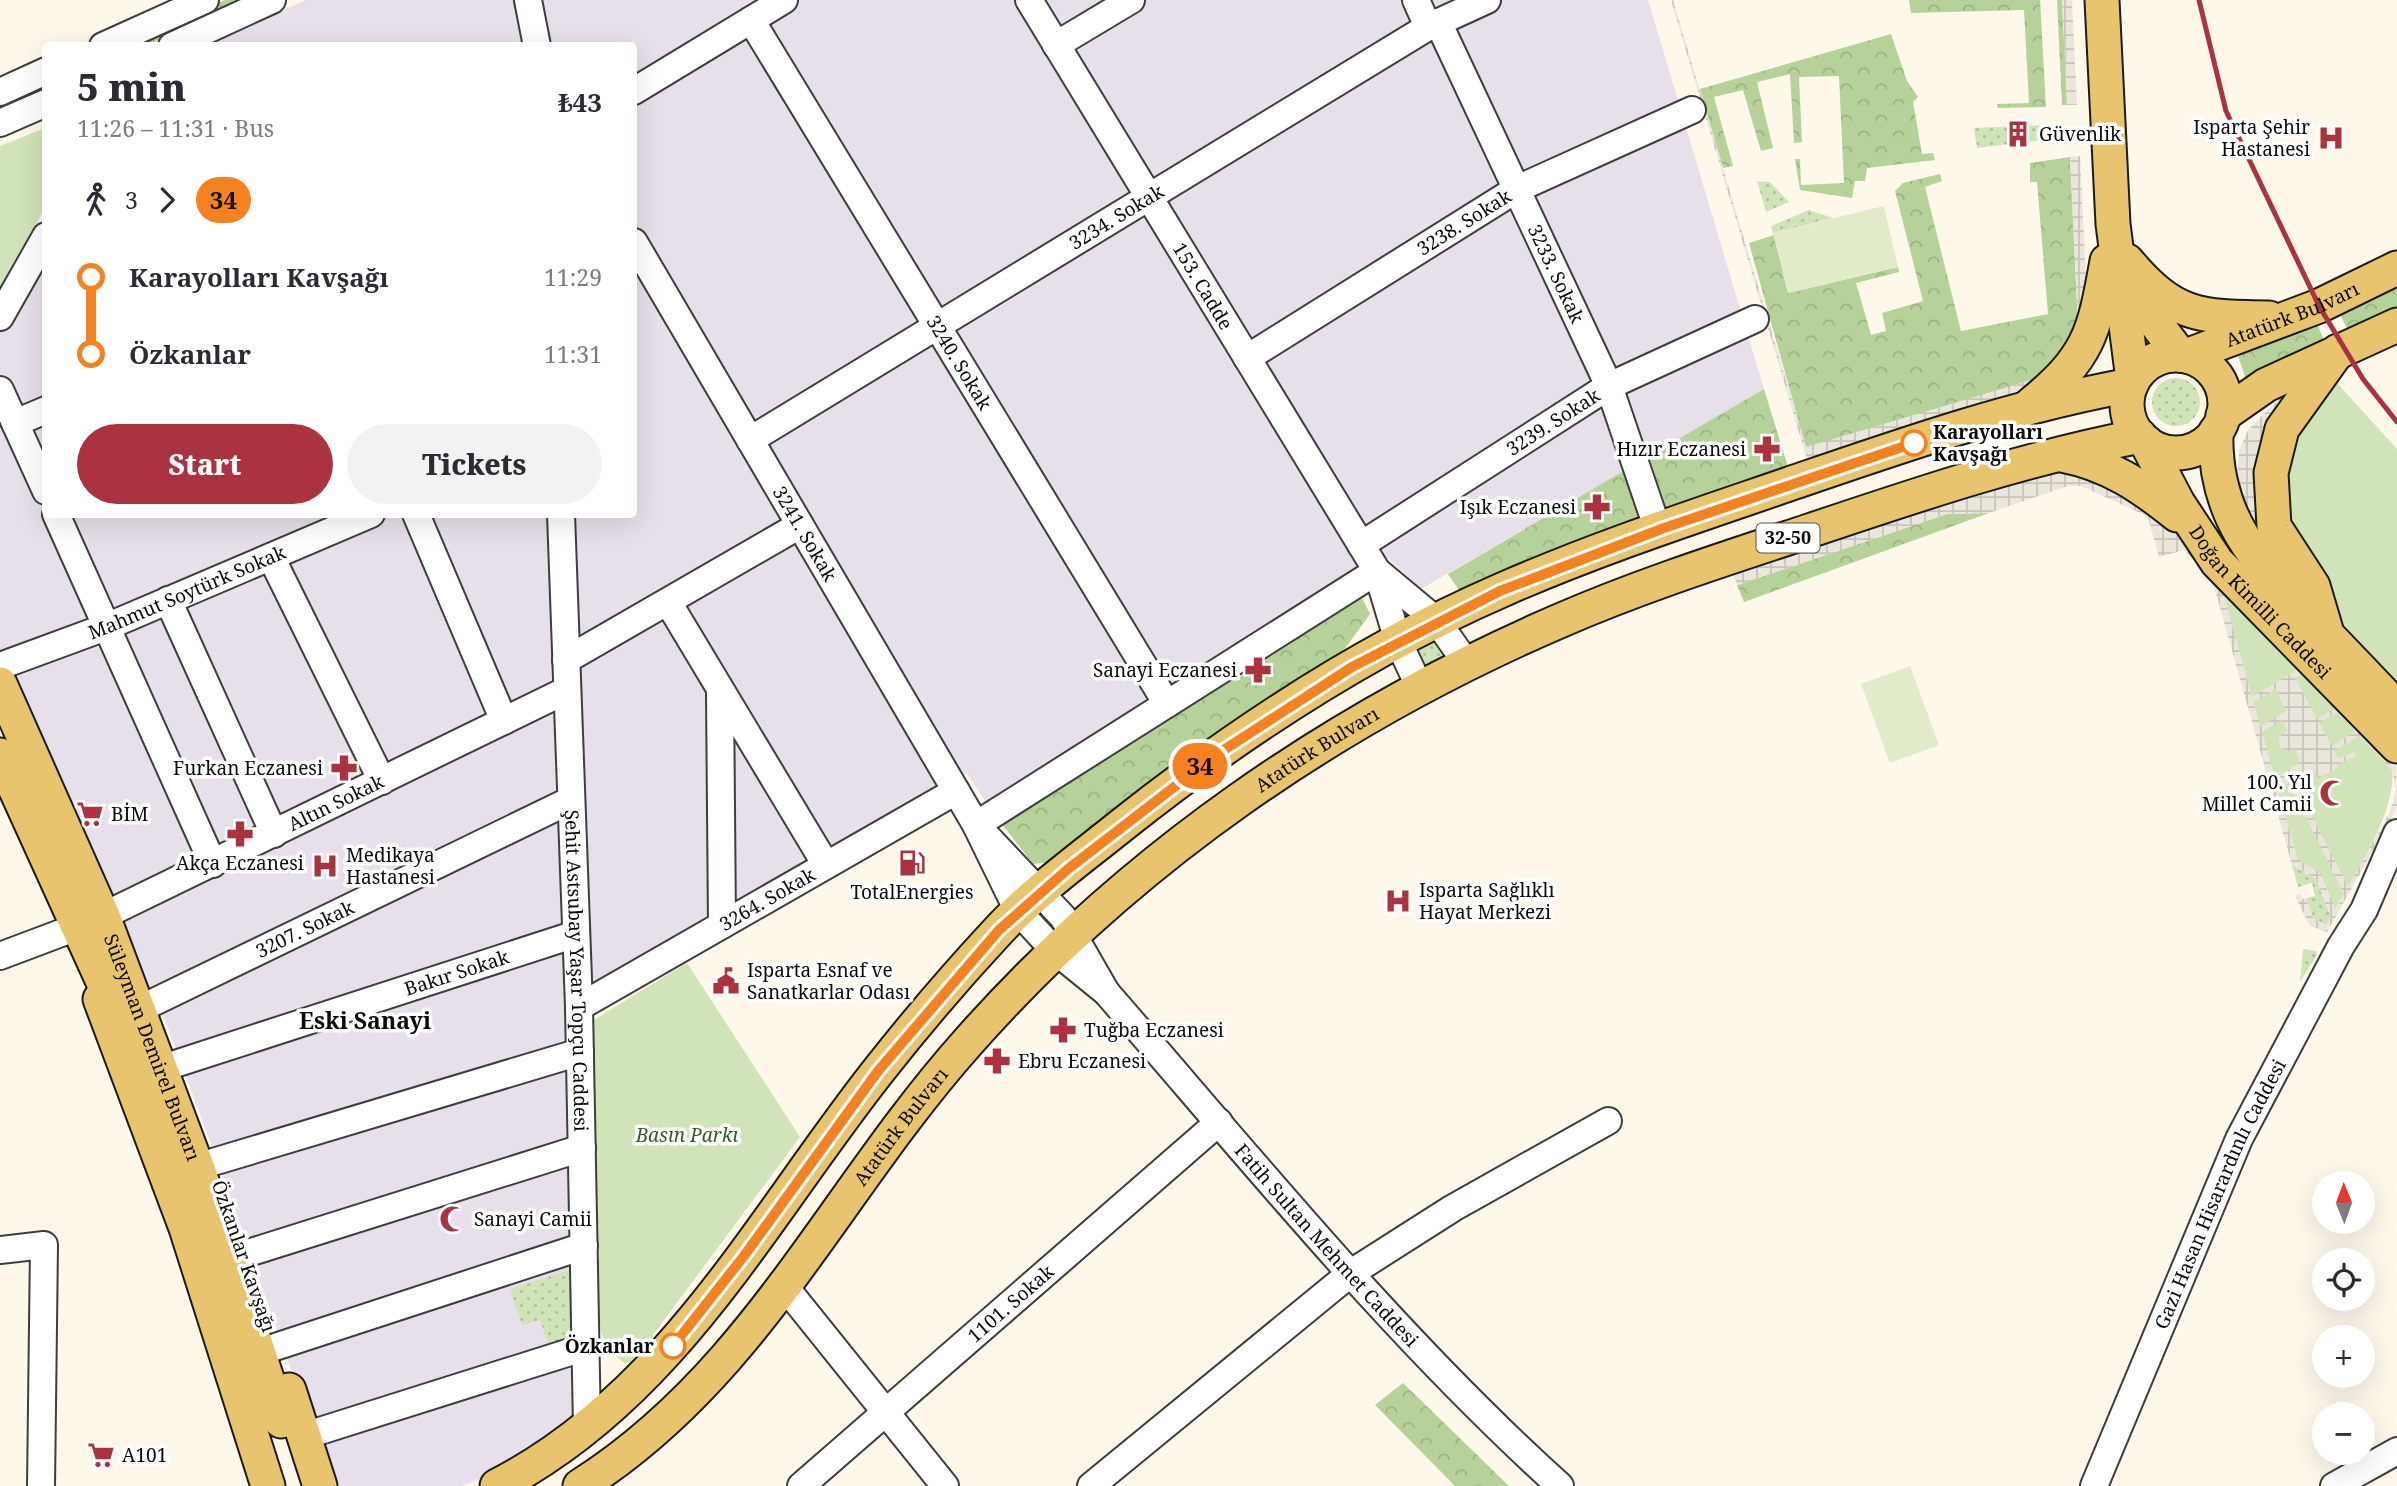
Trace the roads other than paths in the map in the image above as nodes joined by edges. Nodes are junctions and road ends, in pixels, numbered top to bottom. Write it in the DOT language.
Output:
graph roads {
  1 [pos="205,0"];
  2 [pos="272,0"];
  3 [pos="528,0"];
  4 [pos="784,0"];
  5 [pos="1029,0"];
  6 [pos="1130,0"];
  7 [pos="1416,0"];
  8 [pos="1487,0"];
  9 [pos="2102,0"];
  10 [pos="751,20"];
  11 [pos="1433,24"];
  12 [pos="212,37"];
  13 [pos="112,42"];
  14 [pos="190,42"];
  15 [pos="536,42"];
  16 [pos="1056,45"];
  17 [pos="42,73"];
  18 [pos="637,90"];
  19 [pos="0,92"];
  20 [pos="42,105"];
  21 [pos="1692,110"];
  22 [pos="0,123"];
  23 [pos="1517,189"];
  24 [pos="1149,197"];
  25 [pos="2113,224"];
  26 [pos="42,243"];
  27 [pos="637,247"];
  28 [pos="2127,261"];
  29 [pos="2397,268"];
  30 [pos="0,317"];
  31 [pos="1755,318"];
  32 [pos="2289,318"];
  33 [pos="2397,325"];
  34 [pos="937,327"];
  35 [pos="2338,351"];
  36 [pos="2183,356"];
  37 [pos="1247,358"];
  38 [pos="2132,382"];
  39 [pos="1609,386"];
  40 [pos="0,390"];
  41 [pos="2023,410"];
  42 [pos="42,412"];
  43 [pos="2220,423"];
  44 [pos="15,424"];
  45 [pos="2143,439"];
  46 [pos="750,440"];
  47 [pos="2053,454"];
  48 [pos="42,482"];
  49 [pos="58,518"];
  50 [pos="362,518"];
  51 [pos="418,518"];
  52 [pos="561,518"];
  53 [pos="800,525"];
  54 [pos="2192,527"];
  55 [pos="1658,530"];
  56 [pos="1361,545"];
  57 [pos="271,557"];
  58 [pos="1377,571"];
  59 [pos="168,600"];
  60 [pos="668,601"];
  61 [pos="1437,621"];
  62 [pos="106,626"];
  63 [pos="2327,635"];
  64 [pos="1398,641"];
  65 [pos="566,660"];
  66 [pos="1467,664"];
  67 [pos="0,666"];
  68 [pos="0,684"];
  69 [pos="1420,688"];
  70 [pos="720,689"];
  71 [pos="567,690"];
  72 [pos="1167,704"];
  73 [pos="2397,708"];
  74 [pos="504,721"];
  75 [pos="2397,746"];
  76 [pos="0,755"];
  77 [pos="382,781"];
  78 [pos="956,791"];
  79 [pos="572,800"];
  80 [pos="976,825"];
  81 [pos="2397,833"];
  82 [pos="274,834"];
  83 [pos="213,864"];
  84 [pos="825,866"];
  85 [pos="2397,873"];
  86 [pos="1029,901"];
  87 [pos="2364,909"];
  88 [pos="90,921"];
  89 [pos="722,925"];
  90 [pos="576,934"];
  91 [pos="1063,940"];
  92 [pos="0,956"];
  93 [pos="150,1004"];
  94 [pos="579,1007"];
  95 [pos="580,1052"];
  96 [pos="176,1064"];
  97 [pos="1608,1121"];
  98 [pos="1219,1122"];
  99 [pos="582,1148"];
  100 [pos="213,1163"];
  101 [pos="584,1246"];
  102 [pos="0,1250"];
  103 [pos="245,1254"];
  104 [pos="1351,1273"];
  105 [pos="785,1287"];
  106 [pos="275,1347"];
  107 [pos="586,1347"];
  108 [pos="887,1413"];
  109 [pos="587,1427"];
  110 [pos="283,1428"];
  111 [pos="2397,1451"];
  112 [pos="1547,1482"];
  113 [pos="41,1486"];
  114 [pos="268,1486"];
  115 [pos="320,1486"];
  116 [pos="497,1486"];
  117 [pos="580,1486"];
  118 [pos="801,1486"];
  119 [pos="946,1486"];
  120 [pos="1091,1486"];
  121 [pos="2094,1486"];
  122 [pos="2334,1486"];
  1 -- 13 [label="street"];
  2 -- 12 [label="street"];
  3 -- 15 [label="street"];
  4 -- 10 [label="street"];
  5 -- 16 [label="street, 153. Cadde"];
  6 -- 16 [label="street"];
  7 -- 11 [label="street, 3233. Sokak"];
  8 -- 11 [label="street, 3234. Sokak"];
  9 -- 25 [label="main road"];
  10 -- 18 [label="street"];
  10 -- 34 [label="street, 3240. Sokak"];
  11 -- 23 [label="street, 3233. Sokak"];
  11 -- 24 [label="street, 3234. Sokak"];
  12 -- 14 [label="street"];
  16 -- 24 [label="street, 153. Cadde"];
  17 -- 19 [label="street"];
  20 -- 22 [label="street"];
  21 -- 23 [label="street, 3238. Sokak"];
  23 -- 37 [label="street, 3238. Sokak"];
  23 -- 39 [label="street, 3233. Sokak"];
  24 -- 34 [label="street, 3234. Sokak"];
  24 -- 37 [label="street, 153. Cadde"];
  25 -- 28 [label="main road"];
  25 -- 38 [label="main road"];
  25 -- 41 [label="main road"];
  26 -- 30 [label="street"];
  27 -- 46 [label="street, 3241. Sokak"];
  28 -- 32 [label="main road"];
  28 -- 36 [label="main road"];
  29 -- 32 [label="main road, Atatürk Bulvarı"];
  31 -- 39 [label="street, 3239. Sokak"];
  32 -- 36 [label="main road, Atatürk Bulvarı"];
  33 -- 35 [label="main road"];
  34 -- 46 [label="street, 3234. Sokak"];
  34 -- 72 [label="street, 3240. Sokak"];
  35 -- 43 [label="main road"];
  35 -- 63 [label="main road"];
  36 -- 38 [label="main road"];
  36 -- 43 [label="main road"];
  37 -- 56 [label="street, 153. Cadde"];
  38 -- 41 [label="main road, 32-50"];
  38 -- 45 [label="main road"];
  39 -- 55 [label="street, 3233. Sokak"];
  39 -- 56 [label="street, 3239. Sokak"];
  40 -- 44 [label="street"];
  41 -- 55 [label="main road, 32-50"];
  42 -- 44 [label="street"];
  43 -- 45 [label="main road"];
  43 -- 63 [label="main road, Doğan Kimilli Caddesi"];
  44 -- 48 [label="street"];
  45 -- 47 [label="main road, Atatürk Bulvarı / 32-50"];
  45 -- 54 [label="main road, Doğan Kimilli Caddesi"];
  46 -- 53 [label="street, 3241. Sokak"];
  47 -- 54 [label="main road"];
  47 -- 66 [label="main road, Atatürk Bulvarı / 32-50"];
  49 -- 62 [label="street"];
  50 -- 57 [label="street, Mahmut Soytürk Sokak"];
  51 -- 74 [label="street"];
  52 -- 65 [label="street, Şehit Astsubay Yaşar Topçu Caddesi"];
  53 -- 60 [label="street"];
  53 -- 78 [label="street, 3241. Sokak"];
  54 -- 75 [label="main road, Doğan Kimilli Caddesi"];
  55 -- 61 [label="main road, 32-50"];
  56 -- 58 [label="street, 153. Cadde"];
  57 -- 59 [label="street, Mahmut Soytürk Sokak"];
  57 -- 77 [label="street"];
  58 -- 61 [label="street"];
  58 -- 64 [label="street"];
  58 -- 72 [label="street"];
  59 -- 62 [label="street, Mahmut Soytürk Sokak"];
  59 -- 82 [label="street"];
  60 -- 65 [label="street"];
  60 -- 70 [label="street"];
  61 -- 64 [label="main road, 32-50"];
  61 -- 66 [label="street"];
  62 -- 67 [label="street, Mahmut Soytürk Sokak"];
  62 -- 83 [label="street"];
  63 -- 73 [label="main road, Doğan Kimilli Caddesi"];
  64 -- 69 [label="street"];
  64 -- 86 [label="main road, 32-50"];
  65 -- 71 [label="street, Şehit Astsubay Yaşar Topçu Caddesi"];
  66 -- 69 [label="main road, Atatürk Bulvarı / 32-50"];
  68 -- 88 [label="main road, Süleyman Demirel Bulvarı"];
  69 -- 91 [label="main road, Atatürk Bulvarı / 32-50"];
  70 -- 84 [label="street"];
  70 -- 89 [label="street"];
  71 -- 74 [label="street, Altın Sokak"];
  71 -- 79 [label="street, Şehit Astsubay Yaşar Topçu Caddesi"];
  72 -- 80 [label="street"];
  74 -- 77 [label="street, Altın Sokak"];
  76 -- 88 [label="main road"];
  77 -- 82 [label="street, Altın Sokak"];
  78 -- 80 [label="street, 3241. Sokak"];
  78 -- 84 [label="street, 3264. Sokak"];
  79 -- 90 [label="street, Şehit Astsubay Yaşar Topçu Caddesi"];
  79 -- 93 [label="street, 3207. Sokak"];
  80 -- 86 [label="street, 3241. Sokak"];
  81 -- 87 [label="street, Gazi Hasan Hisarardınlı Caddesi"];
  82 -- 83 [label="street, Altın Sokak"];
  83 -- 88 [label="street, Altın Sokak"];
  84 -- 89 [label="street, 3264. Sokak"];
  85 -- 87 [label="street, Gazi Hasan Hisarardınlı Caddesi"];
  86 -- 91 [label="street, 3241. Sokak"];
  86 -- 109 [label="main road, 32-50"];
  87 -- 121 [label="street, Gazi Hasan Hisarardınlı Caddesi"];
  88 -- 92 [label="street, Altın Sokak"];
  88 -- 93 [label="main road, Özkanlar Kavşağı"];
  88 -- 110 [label="main road, Süleyman Demirel Bulvarı"];
  88 -- 114 [label="main road"];
  89 -- 94 [label="street, 3264. Sokak"];
  90 -- 94 [label="street, Şehit Astsubay Yaşar Topçu Caddesi"];
  90 -- 96 [label="street, Bakır Sokak"];
  91 -- 98 [label="street, Fatih Sultan Mehmet Caddesi"];
  91 -- 105 [label="main road, Atatürk Bulvarı / 32-50"];
  93 -- 96 [label="main road, Özkanlar Kavşağı"];
  94 -- 95 [label="street, Şehit Astsubay Yaşar Topçu Caddesi"];
  95 -- 99 [label="street, Şehit Astsubay Yaşar Topçu Caddesi"];
  95 -- 100 [label="street"];
  96 -- 100 [label="main road, Özkanlar Kavşağı"];
  97 -- 104 [label="street"];
  98 -- 104 [label="street, Fatih Sultan Mehmet Caddesi"];
  98 -- 108 [label="street, 1101. Sokak"];
  99 -- 101 [label="street, Şehit Astsubay Yaşar Topçu Caddesi"];
  99 -- 103 [label="street"];
  100 -- 103 [label="main road, Özkanlar Kavşağı"];
  101 -- 106 [label="street"];
  101 -- 107 [label="street, Şehit Astsubay Yaşar Topçu Caddesi"];
  102 -- 113 [label="street"];
  103 -- 106 [label="main road, Özkanlar Kavşağı"];
  104 -- 112 [label="street, Fatih Sultan Mehmet Caddesi"];
  104 -- 120 [label="street"];
  105 -- 108 [label="street"];
  105 -- 117 [label="main road, Atatürk Bulvarı / 32-50"];
  106 -- 110 [label="main road, Özkanlar Kavşağı"];
  107 -- 109 [label="street, Şehit Astsubay Yaşar Topçu Caddesi"];
  107 -- 110 [label="street"];
  108 -- 118 [label="street, 1101. Sokak"];
  108 -- 119 [label="street"];
  109 -- 116 [label="main road, 32-50"];
  110 -- 115 [label="main road, Özkanlar Kavşağı"];
  111 -- 122 [label="street"];
}
